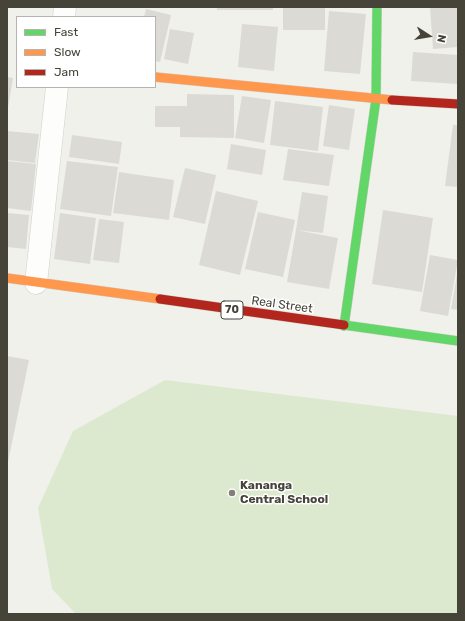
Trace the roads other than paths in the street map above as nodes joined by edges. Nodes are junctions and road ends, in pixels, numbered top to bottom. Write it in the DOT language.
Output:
graph roads {
  1 [pos="377,7"];
  2 [pos="156,77"];
  3 [pos="57,88"];
  4 [pos="376,99"];
  5 [pos="458,104"];
  6 [pos="7,278"];
  7 [pos="36,283"];
  8 [pos="344,326"];
  9 [pos="458,341"];
  1 -- 4 [label="main road"];
  2 -- 4 [label="main road"];
  3 -- 7 [label="street"];
  4 -- 5 [label="main road"];
  4 -- 8 [label="main road"];
  6 -- 7 [label="main road, Real Street / 70"];
  7 -- 8 [label="main road, Real Street / 70"];
  8 -- 9 [label="main road, Real Street / 70"];
}
